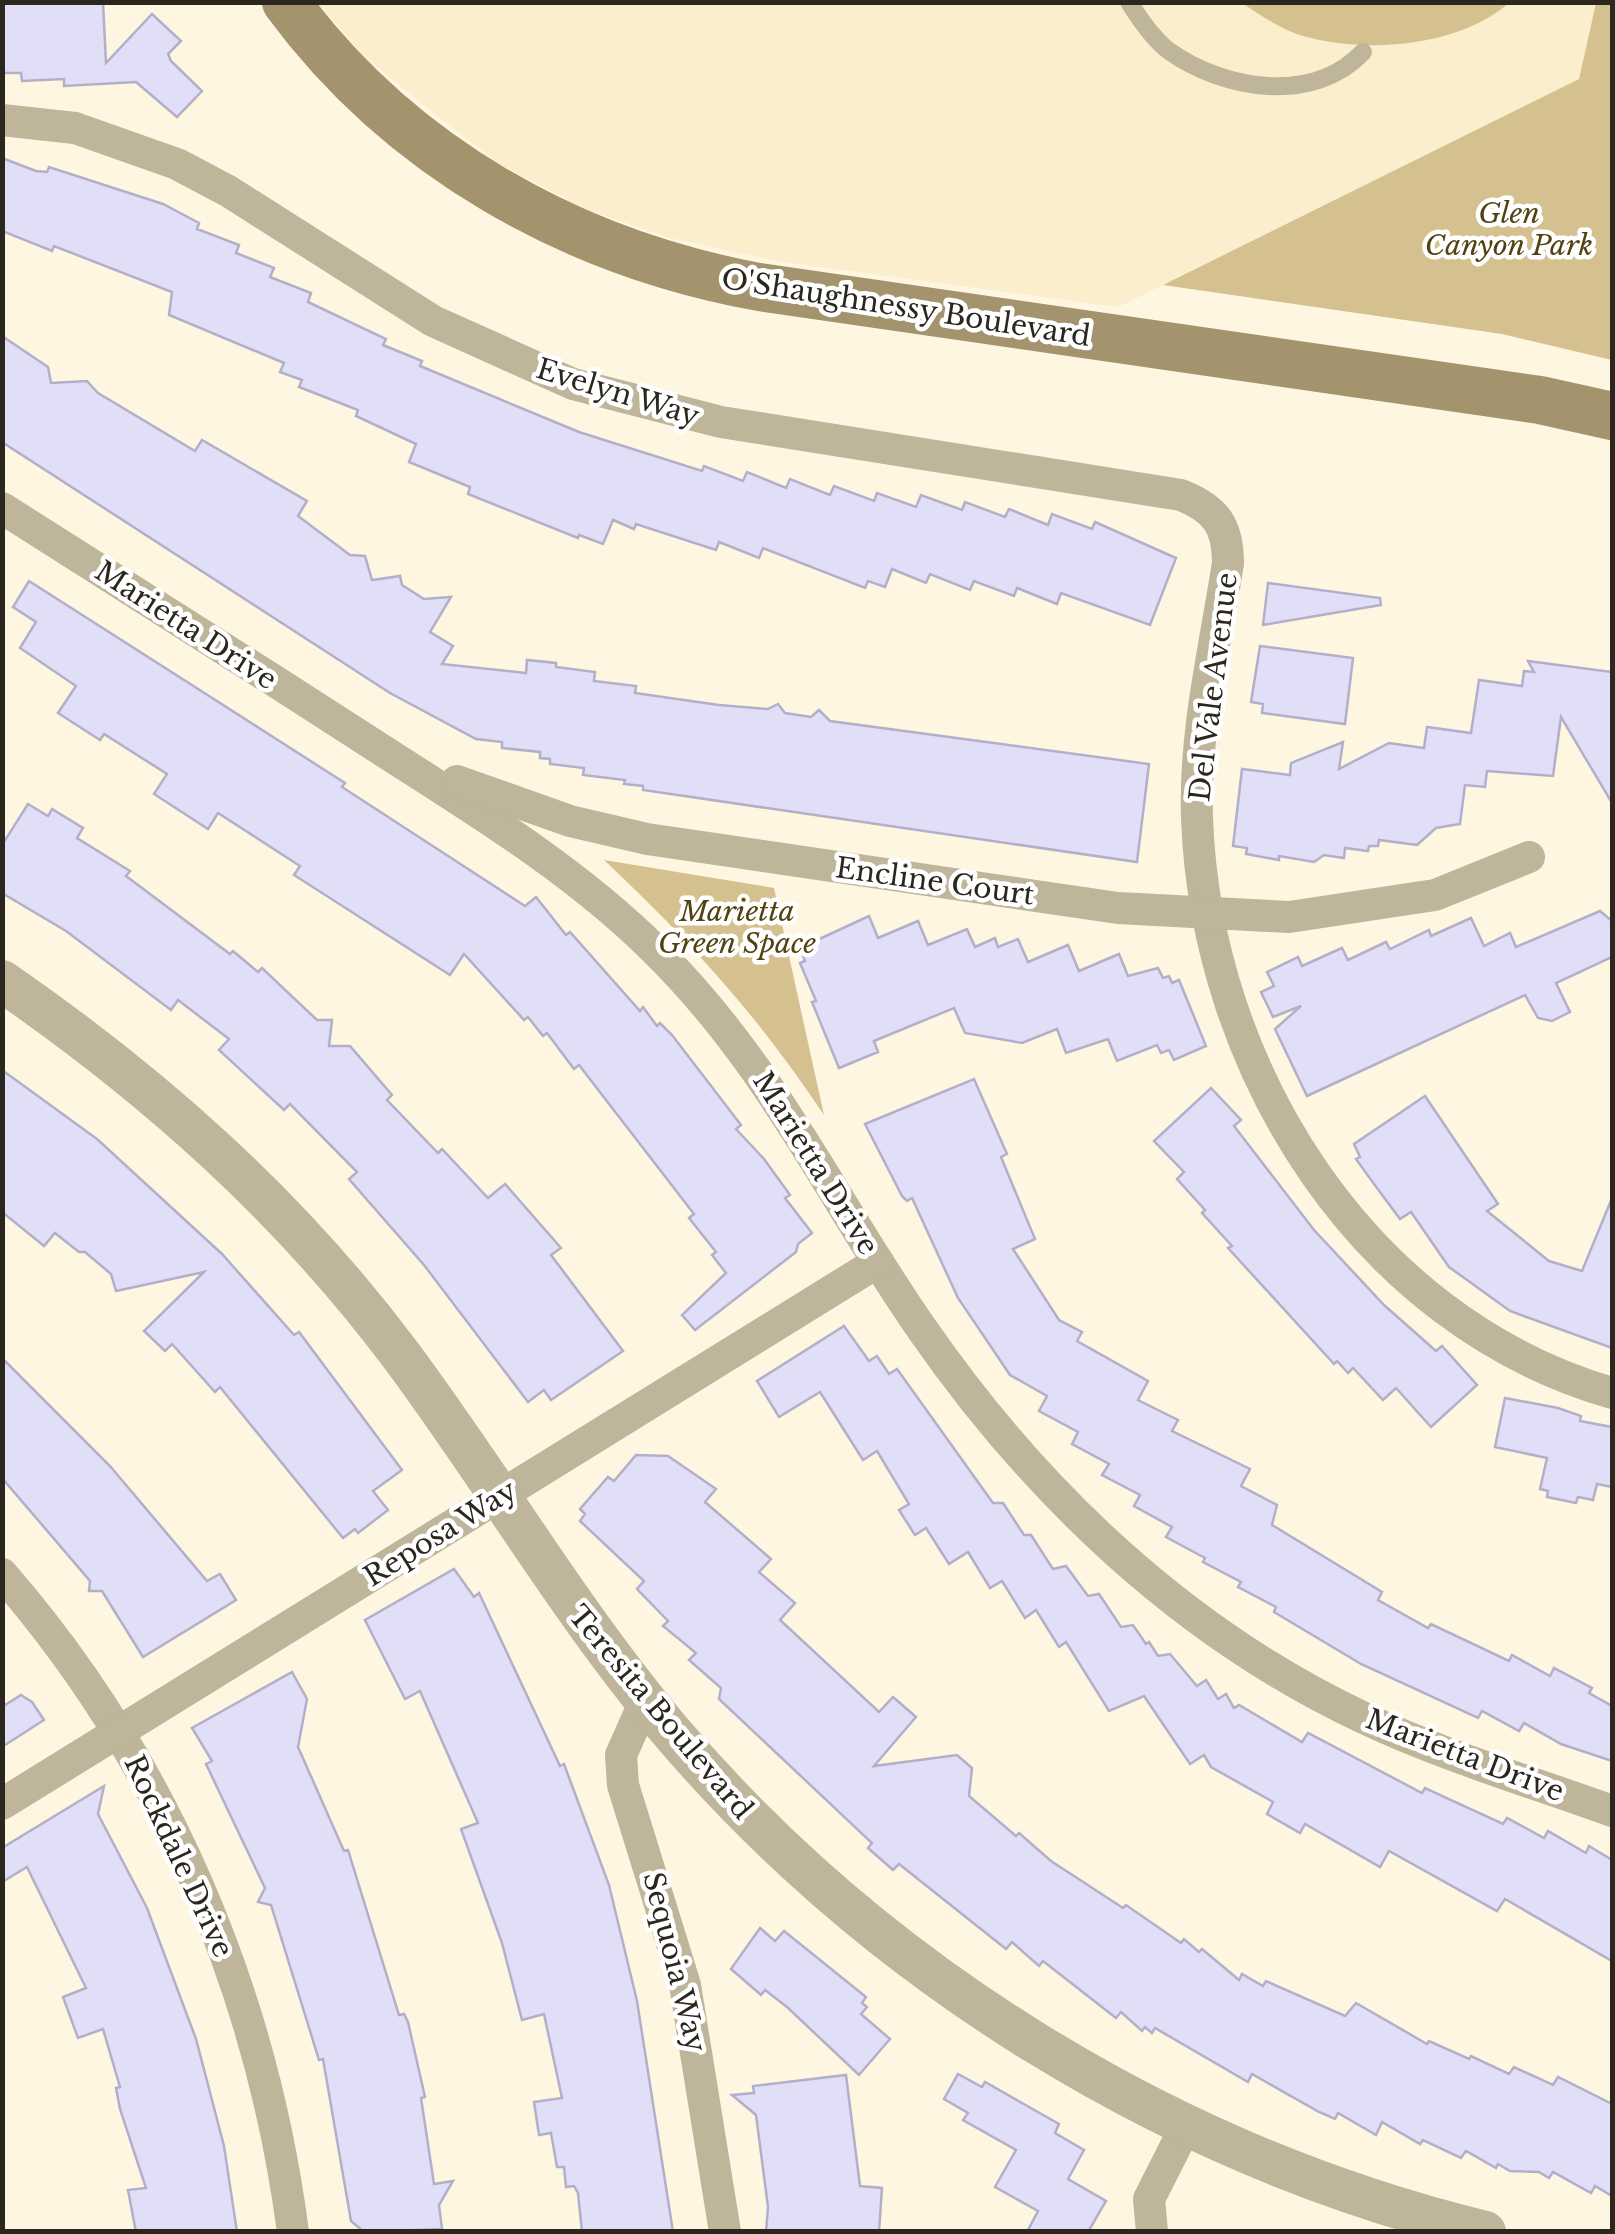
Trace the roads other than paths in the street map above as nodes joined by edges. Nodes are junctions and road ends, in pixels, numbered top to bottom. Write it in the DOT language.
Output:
graph roads {
  1 [pos="286,2"];
  2 [pos="1129,2"];
  3 [pos="1363,52"];
  4 [pos="2,120"];
  5 [pos="1612,416"];
  6 [pos="2,508"];
  7 [pos="1220,519"];
  8 [pos="353,731"];
  9 [pos="1529,857"];
  10 [pos="1208,913"];
  11 [pos="2,981"];
  12 [pos="878,1262"];
  13 [pos="1612,1393"];
  14 [pos="498,1497"];
  15 [pos="2,1574"];
  16 [pos="645,1700"];
  17 [pos="120,1732"];
  18 [pos="2,1804"];
  19 [pos="1612,1811"];
  20 [pos="1186,2126"];
  21 [pos="293,2232"];
  22 [pos="725,2232"];
  23 [pos="1152,2232"];
  24 [pos="1485,2232"];
  1 -- 5 [label="main road, O'Shaughnessy Boulevard"];
  2 -- 3 [label="lane"];
  4 -- 7 [label="street, Evelyn Way"];
  6 -- 8 [label="street, Marietta Drive"];
  7 -- 10 [label="street, Del Vale Avenue"];
  8 -- 10 [label="street, Encline Court"];
  8 -- 12 [label="street, Marietta Drive"];
  9 -- 10 [label="street, Encline Court"];
  10 -- 13 [label="street, Del Vale Avenue"];
  11 -- 14 [label="street, Teresita Boulevard"];
  12 -- 14 [label="street, Reposa Way"];
  12 -- 19 [label="street, Marietta Drive"];
  14 -- 16 [label="street, Teresita Boulevard"];
  14 -- 17 [label="street, Reposa Way"];
  15 -- 17 [label="street, Rockdale Drive"];
  16 -- 20 [label="street, Teresita Boulevard"];
  16 -- 22 [label="street, Sequoia Way"];
  17 -- 18 [label="street, Reposa Way"];
  17 -- 21 [label="street, Rockdale Drive"];
  20 -- 23 [label="street"];
  20 -- 24 [label="street, Teresita Boulevard"];
}
